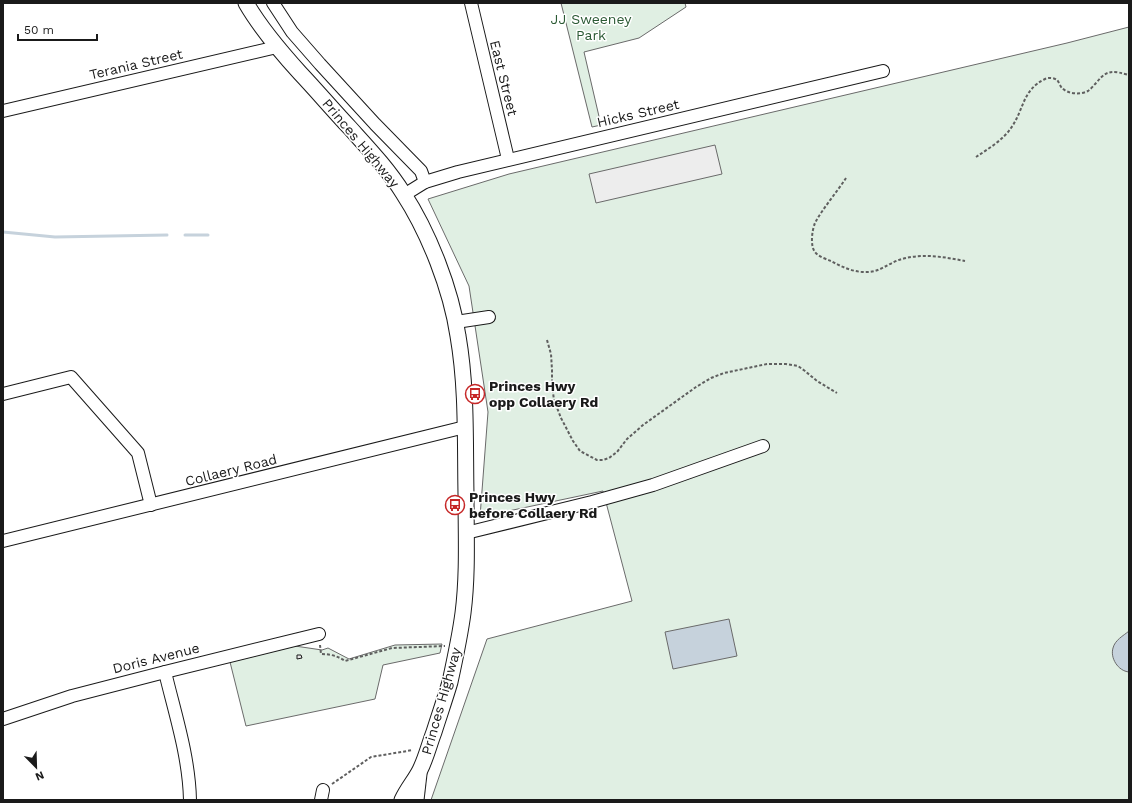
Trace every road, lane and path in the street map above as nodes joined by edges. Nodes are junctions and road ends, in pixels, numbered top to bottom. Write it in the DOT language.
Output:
graph roads {
  1 [pos="246,3"];
  2 [pos="273,3"];
  3 [pos="471,3"];
  4 [pos="277,47"];
  5 [pos="883,71"];
  6 [pos="1129,75"];
  7 [pos="3,110"];
  8 [pos="976,157"];
  9 [pos="508,159"];
  10 [pos="846,178"];
  11 [pos="425,182"];
  12 [pos="404,195"];
  13 [pos="965,261"];
  14 [pos="489,317"];
  15 [pos="456,322"];
  16 [pos="547,340"];
  17 [pos="837,393"];
  18 [pos="3,394"];
  19 [pos="465,427"];
  20 [pos="763,446"];
  21 [pos="151,505"];
  22 [pos="466,533"];
  23 [pos="3,541"];
  24 [pos="319,634"];
  25 [pos="445,646"];
  26 [pos="164,672"];
  27 [pos="3,719"];
  28 [pos="413,750"];
  29 [pos="420,771"];
  30 [pos="322,795"];
  31 [pos="190,800"];
  32 [pos="402,800"];
  33 [pos="416,800"];
  1 -- 4 [label="main road, Princes Highway"];
  2 -- 11 [label="street"];
  3 -- 9 [label="street, East Street"];
  4 -- 7 [label="street, Terania Street"];
  4 -- 12 [label="main road, Princes Highway"];
  5 -- 9 [label="street, Hicks Street"];
  6 -- 8 [label="path"];
  9 -- 11 [label="street, Hicks Street"];
  10 -- 13 [label="path"];
  11 -- 12 [label="street, Hicks Street"];
  12 -- 15 [label="main road, Princes Highway"];
  14 -- 15 [label="street"];
  15 -- 19 [label="main road, Princes Highway"];
  16 -- 17 [label="path"];
  18 -- 21 [label="street"];
  19 -- 21 [label="street, Collaery Road"];
  19 -- 22 [label="main road, Princes Highway"];
  20 -- 22 [label="street"];
  21 -- 23 [label="street, Collaery Road"];
  22 -- 29 [label="main road, Princes Highway"];
  24 -- 25 [label="path"];
  24 -- 26 [label="street, Doris Avenue"];
  26 -- 27 [label="street, Doris Avenue"];
  26 -- 31 [label="street"];
  28 -- 30 [label="path"];
  29 -- 32 [label="main road, Princes Highway"];
  29 -- 33 [label="main road, Princes Highway"];
}
